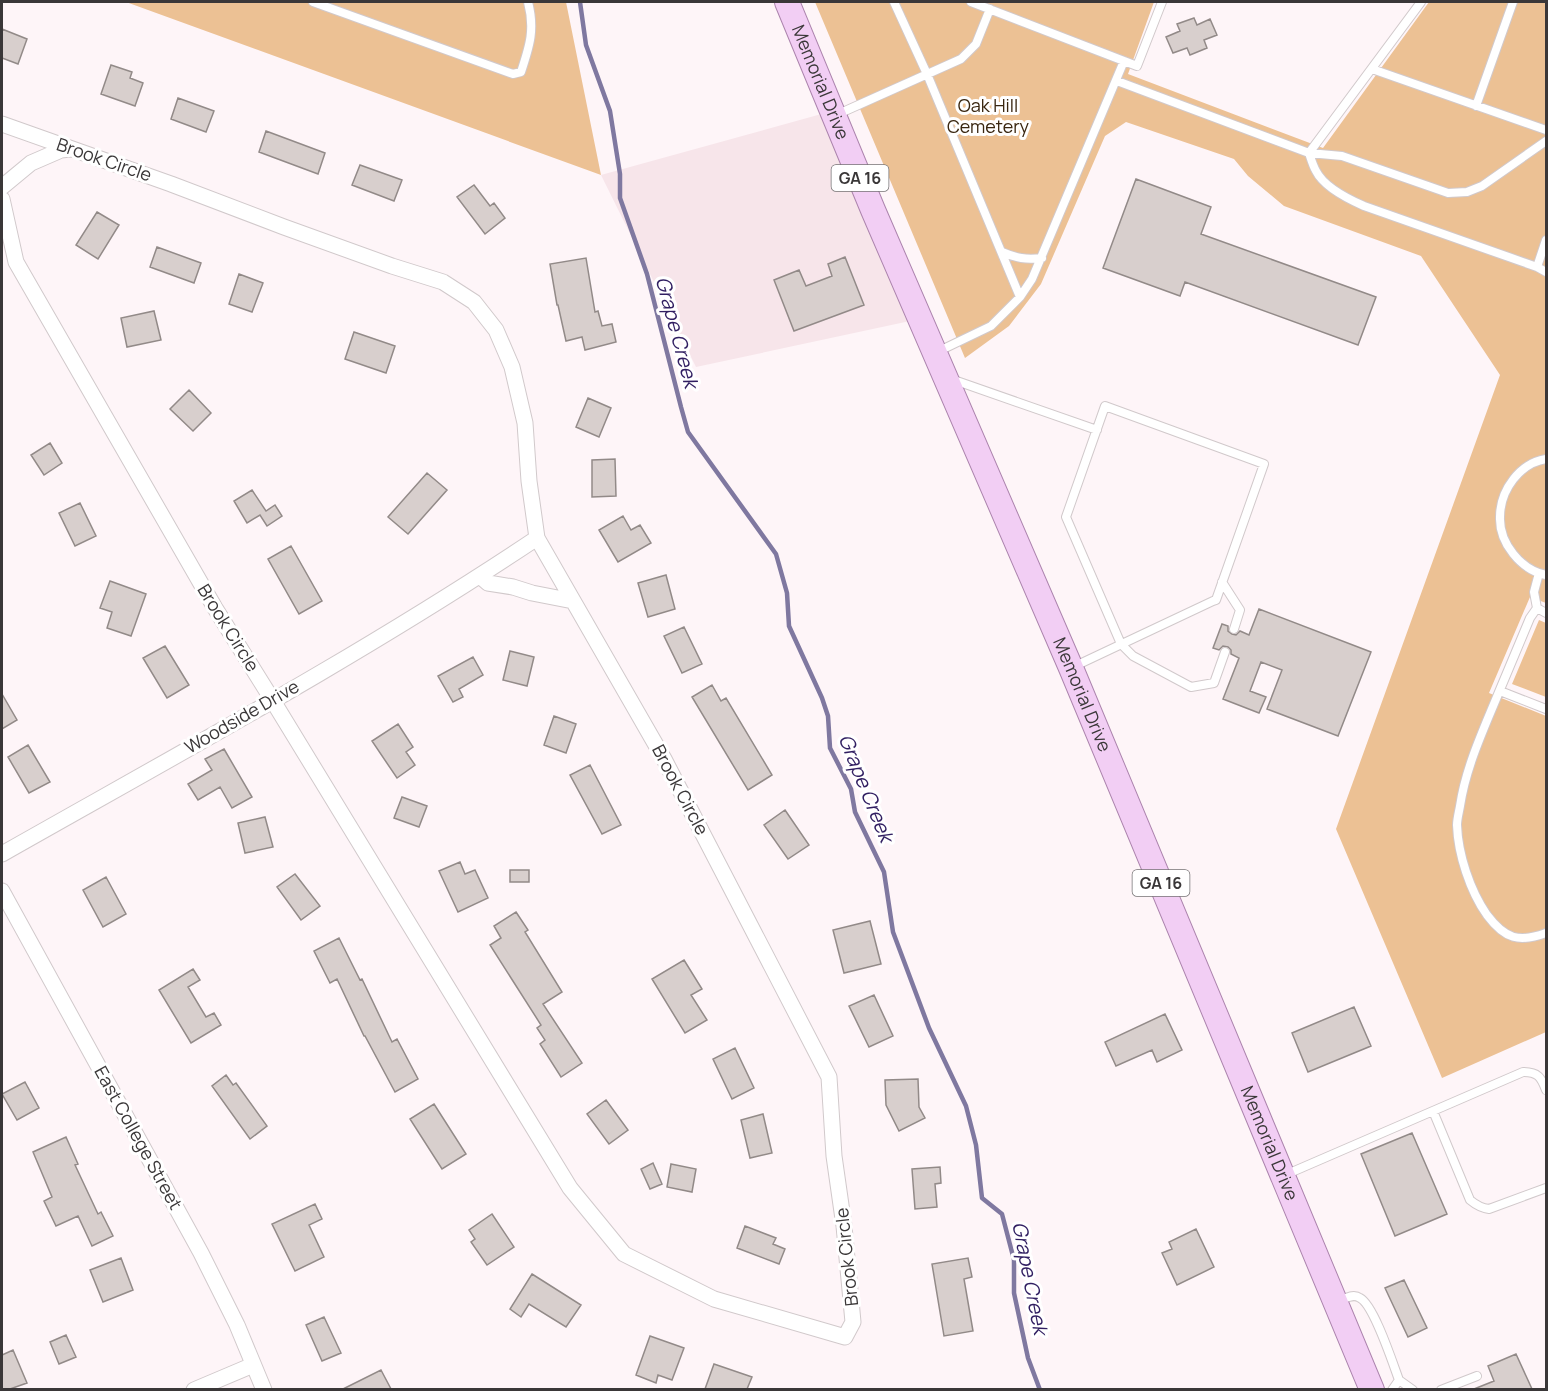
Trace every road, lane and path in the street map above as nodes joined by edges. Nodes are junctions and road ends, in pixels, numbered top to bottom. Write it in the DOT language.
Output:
graph roads {
  1 [pos="313,2"];
  2 [pos="528,2"];
  3 [pos="787,2"];
  4 [pos="894,2"];
  5 [pos="971,2"];
  6 [pos="1162,2"];
  7 [pos="1421,2"];
  8 [pos="1514,2"];
  9 [pos="990,9"];
  10 [pos="1124,62"];
  11 [pos="1372,69"];
  12 [pos="927,74"];
  13 [pos="1117,81"];
  14 [pos="1476,106"];
  15 [pos="834,115"];
  16 [pos="2,124"];
  17 [pos="1546,130"];
  18 [pos="1546,141"];
  19 [pos="71,149"];
  20 [pos="1309,153"];
  21 [pos="2,187"];
  22 [pos="2,199"];
  23 [pos="1546,240"];
  24 [pos="1002,252"];
  25 [pos="1041,258"];
  26 [pos="1537,267"];
  27 [pos="1546,272"];
  28 [pos="1020,297"];
  29 [pos="936,353"];
  30 [pos="946,377"];
  31 [pos="1097,430"];
  32 [pos="1546,459"];
  33 [pos="537,538"];
  34 [pos="1543,574"];
  35 [pos="480,576"];
  36 [pos="1222,582"];
  37 [pos="573,601"];
  38 [pos="1537,608"];
  39 [pos="1546,613"];
  40 [pos="1234,629"];
  41 [pos="1121,644"];
  42 [pos="1225,652"];
  43 [pos="1071,668"];
  44 [pos="1500,691"];
  45 [pos="273,700"];
  46 [pos="1546,708"];
  47 [pos="2,854"];
  48 [pos="2,891"];
  49 [pos="1546,933"];
  50 [pos="1546,1090"];
  51 [pos="1433,1111"];
  52 [pos="1284,1175"];
  53 [pos="1546,1188"];
  54 [pos="1336,1302"];
  55 [pos="253,1365"];
  56 [pos="1477,1376"];
  57 [pos="1400,1380"];
  58 [pos="194,1389"];
  59 [pos="264,1389"];
  60 [pos="1372,1389"];
  61 [pos="1392,1389"];
  62 [pos="1413,1389"];
  63 [pos="1441,1389"];
  1 -- 2 [label="lane"];
  3 -- 15 [label="main road, Memorial Drive / GA 16"];
  4 -- 12 [label="lane"];
  5 -- 9 [label="lane"];
  6 -- 10 [label="lane"];
  7 -- 11 [label="lane"];
  8 -- 14 [label="lane"];
  9 -- 10 [label="lane"];
  9 -- 12 [label="lane"];
  10 -- 13 [label="lane"];
  11 -- 14 [label="lane"];
  11 -- 20 [label="lane"];
  12 -- 15 [label="lane"];
  12 -- 24 [label="lane"];
  13 -- 20 [label="lane"];
  13 -- 25 [label="lane"];
  14 -- 17 [label="lane"];
  15 -- 29 [label="main road, Memorial Drive / GA 16"];
  16 -- 19 [label="street, Brook Circle"];
  18 -- 20 [label="lane"];
  19 -- 21 [label="street"];
  19 -- 33 [label="street, Brook Circle"];
  20 -- 26 [label="lane"];
  22 -- 45 [label="street, Brook Circle"];
  23 -- 26 [label="lane"];
  24 -- 25 [label="lane"];
  24 -- 28 [label="lane"];
  25 -- 28 [label="lane"];
  26 -- 27 [label="lane"];
  28 -- 29 [label="lane"];
  29 -- 30 [label="main road, Memorial Drive / GA 16"];
  30 -- 31 [label="lane"];
  30 -- 43 [label="main road, Memorial Drive / GA 16"];
  31 -- 36 [label="lane"];
  31 -- 41 [label="lane"];
  32 -- 34 [label="lane"];
  33 -- 35 [label="street, Woodside Drive"];
  33 -- 37 [label="street, Brook Circle"];
  34 -- 38 [label="lane"];
  35 -- 37 [label="street"];
  35 -- 45 [label="street, Woodside Drive"];
  36 -- 40 [label="lane"];
  36 -- 41 [label="lane"];
  37 -- 45 [label="street, Brook Circle"];
  38 -- 39 [label="lane"];
  38 -- 44 [label="lane"];
  41 -- 42 [label="lane"];
  41 -- 43 [label="lane"];
  43 -- 52 [label="main road, Memorial Drive / GA 16"];
  44 -- 46 [label="lane"];
  44 -- 49 [label="lane"];
  45 -- 47 [label="street, Woodside Drive"];
  48 -- 55 [label="street, East College Street"];
  50 -- 51 [label="lane"];
  51 -- 52 [label="lane"];
  51 -- 53 [label="lane"];
  52 -- 54 [label="main road, Memorial Drive / GA 16"];
  54 -- 57 [label="lane"];
  54 -- 60 [label="main road, Memorial Drive / GA 16"];
  55 -- 58 [label="street"];
  55 -- 59 [label="street, East College Street"];
  56 -- 63 [label="lane"];
  57 -- 61 [label="lane"];
  57 -- 62 [label="lane"];
}
